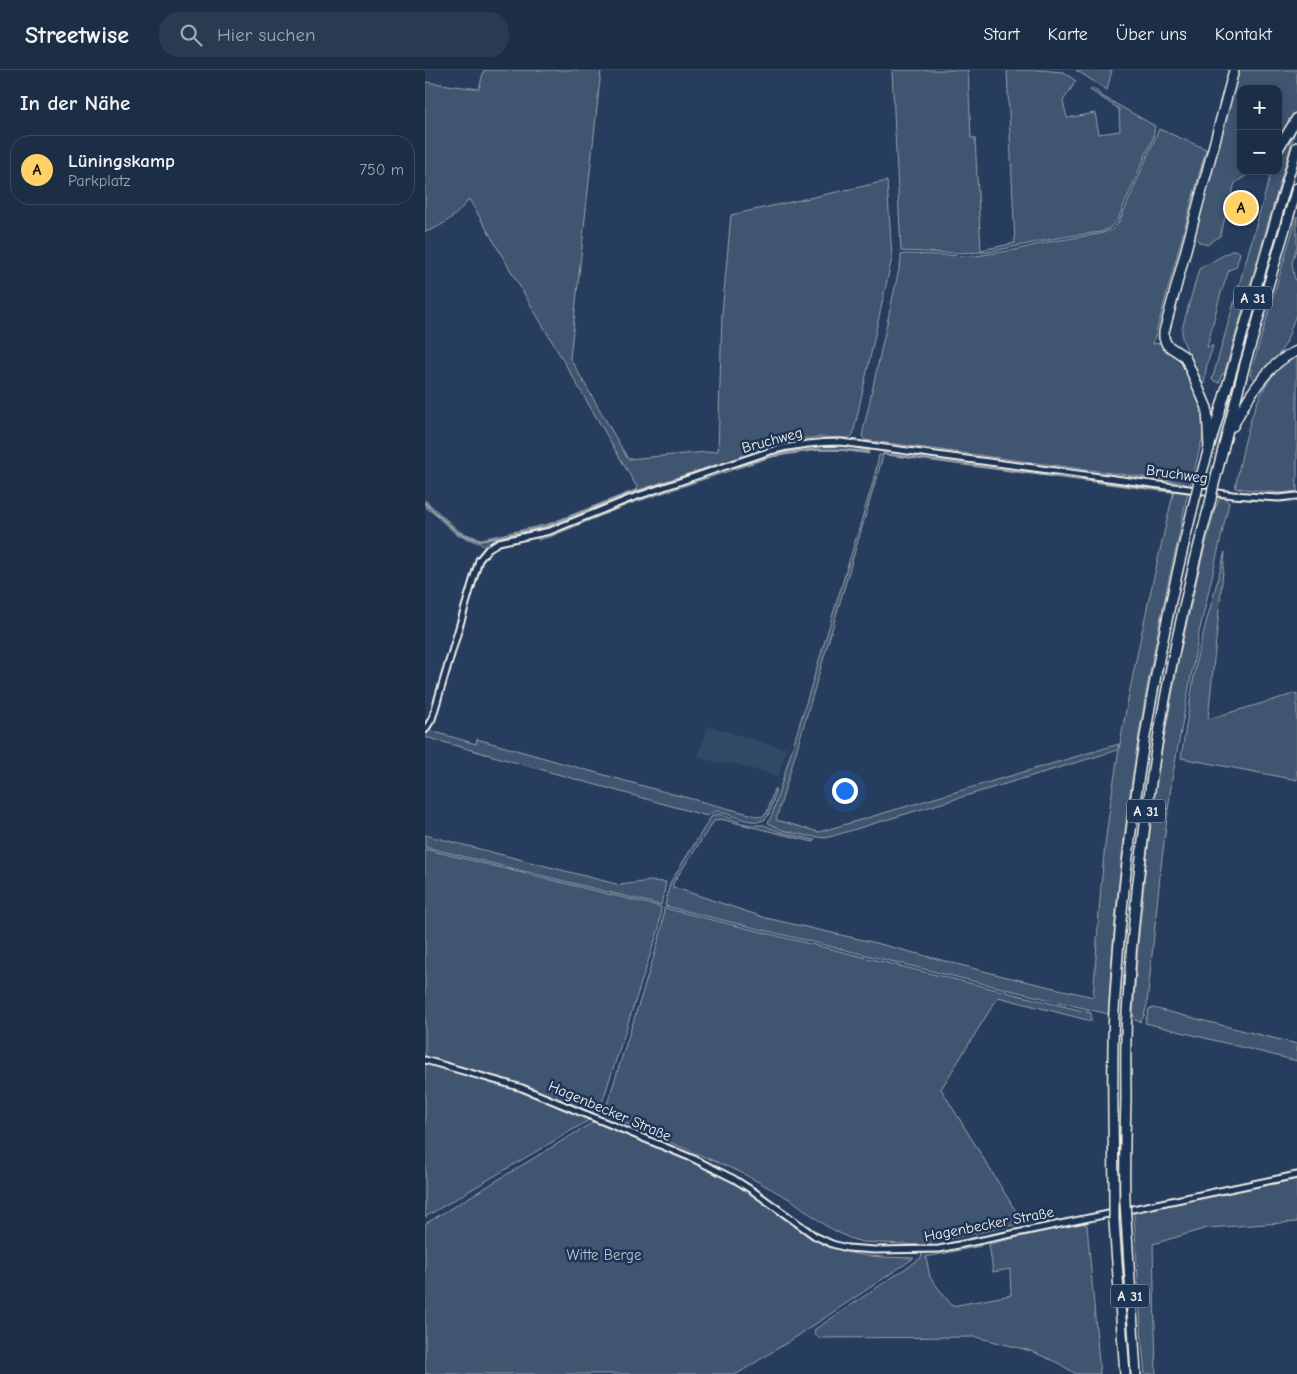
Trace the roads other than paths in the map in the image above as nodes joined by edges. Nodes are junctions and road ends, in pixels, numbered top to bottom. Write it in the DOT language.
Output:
graph roads {
  1 [pos="1234,70"];
  2 [pos="1297,118"];
  3 [pos="1282,142"];
  4 [pos="1297,147"];
  5 [pos="1297,188"];
  6 [pos="1297,351"];
  7 [pos="1225,442"];
  8 [pos="1209,449"];
  9 [pos="1297,496"];
  10 [pos="425,730"];
  11 [pos="425,1060"];
  12 [pos="1297,1176"];
  13 [pos="1125,1374"];
  14 [pos="1137,1374"];
  1 -- 8 [label="highway"];
  2 -- 3 [label="highway"];
  4 -- 8 [label="highway, A 31"];
  5 -- 7 [label="highway, A 31"];
  6 -- 7 [label="highway"];
  7 -- 14 [label="highway, A 31, bridge"];
  8 -- 13 [label="highway, A 31, bridge"];
  9 -- 10 [label="street, Bruchweg"];
  11 -- 12 [label="street, Hagenbecker Straße"];
}
